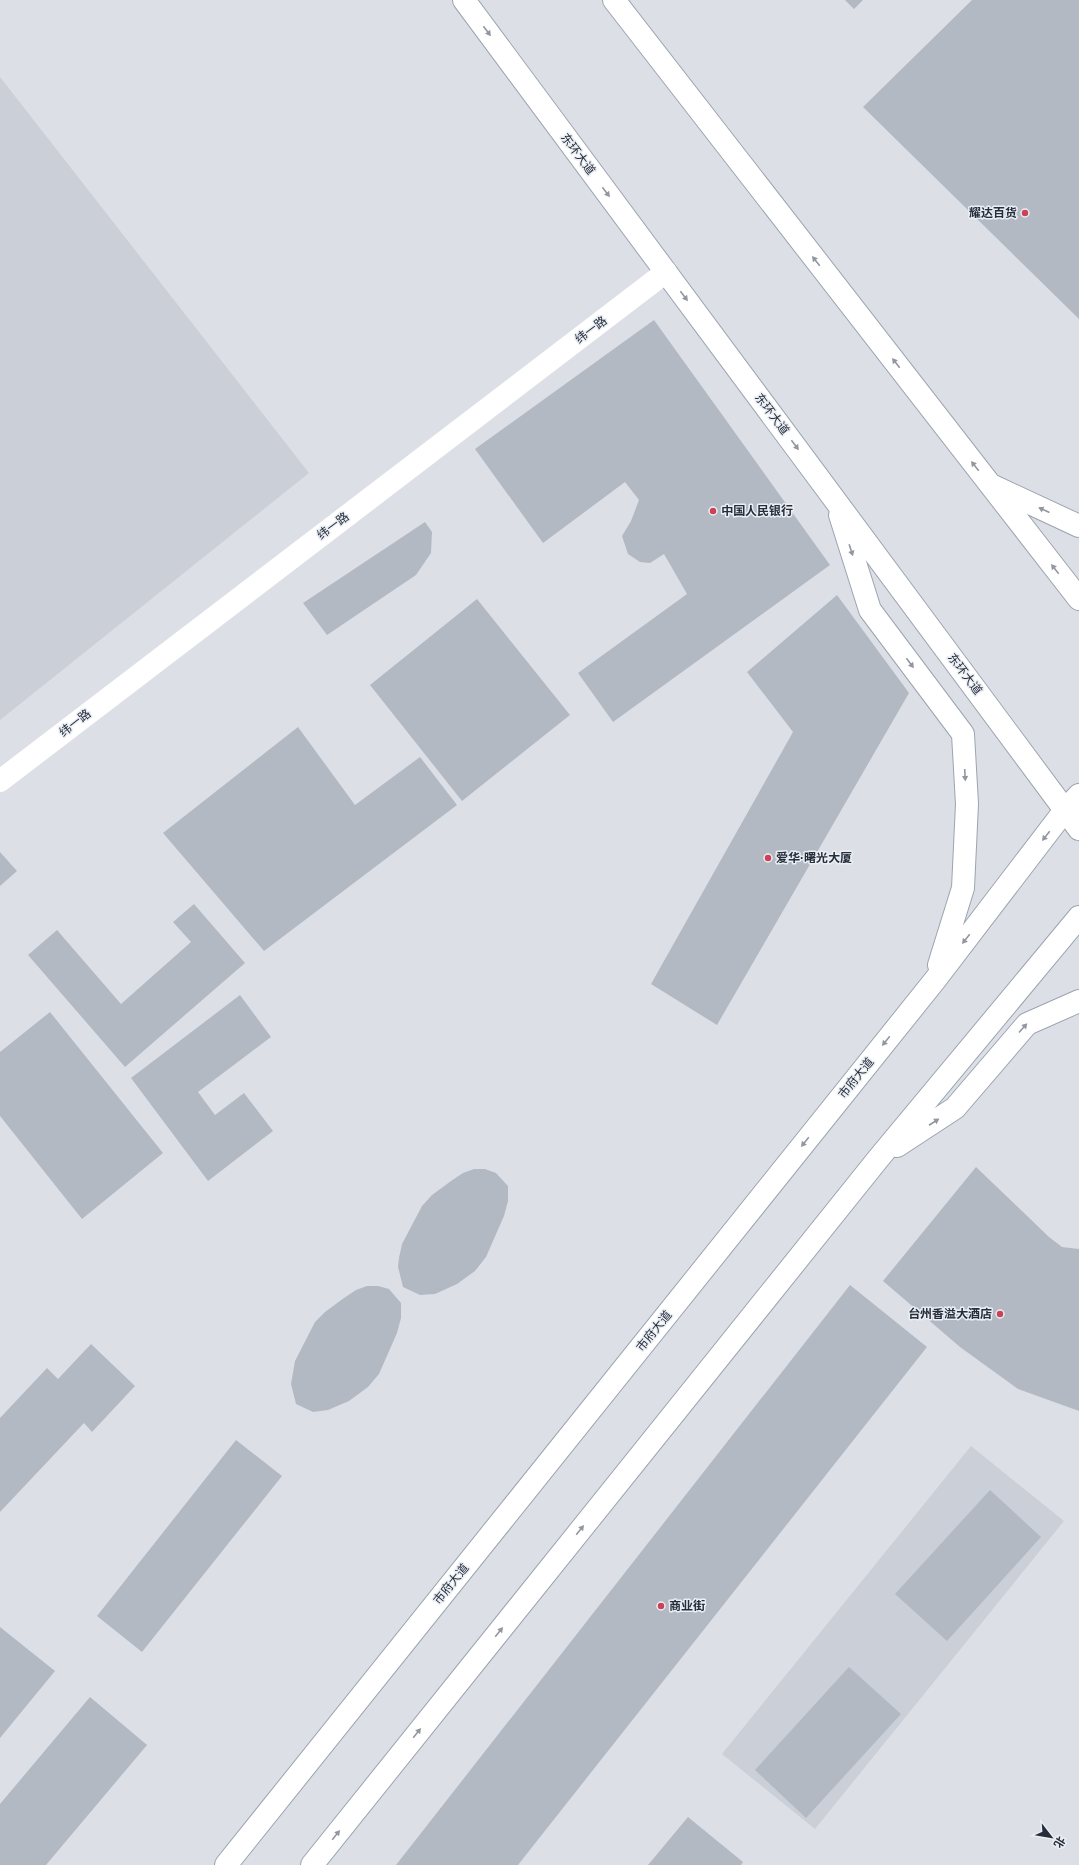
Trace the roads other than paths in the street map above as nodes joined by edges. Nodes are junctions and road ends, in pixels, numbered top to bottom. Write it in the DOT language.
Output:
graph roads {
  1 [pos="464,0"];
  2 [pos="614,0"];
  3 [pos="666,272"];
  4 [pos="990,485"];
  5 [pos="835,499"];
  6 [pos="1079,526"];
  7 [pos="1079,600"];
  8 [pos="0,781"];
  9 [pos="1072,802"];
  10 [pos="1079,829"];
  11 [pos="1079,917"];
  12 [pos="934,980"];
  13 [pos="1079,1001"];
  14 [pos="878,1159"];
  15 [pos="226,1865"];
  16 [pos="312,1865"];
  1 -- 3 [label="main road, 东环大道, one-way"];
  4 -- 2 [label="main road, one-way"];
  3 -- 5 [label="main road, 东环大道, one-way"];
  3 -- 8 [label="main road, 纬一路"];
  6 -- 4 [label="main road, one-way"];
  7 -- 4 [label="main road, one-way"];
  5 -- 9 [label="main road, 东环大道"];
  5 -- 12 [label="main road, one-way"];
  9 -- 10 [label="main road, 东环大道"];
  9 -- 12 [label="main road, 市府大道, one-way"];
  11 -- 14 [label="main road"];
  12 -- 15 [label="main road, 市府大道, one-way"];
  14 -- 13 [label="main road, one-way"];
  16 -- 14 [label="main road, one-way"];
}
